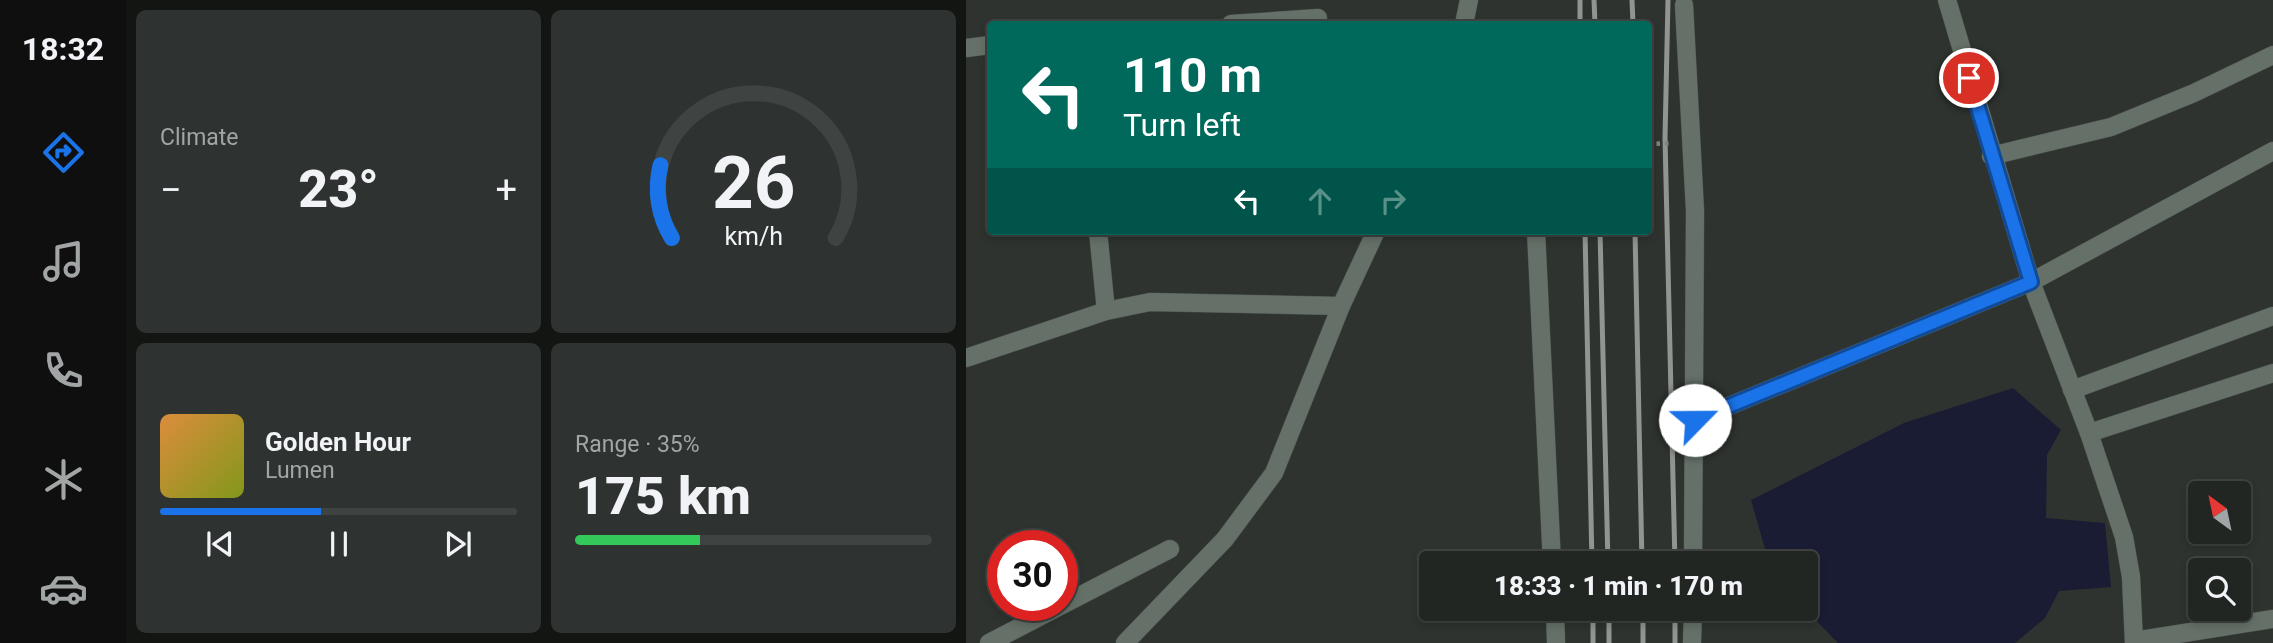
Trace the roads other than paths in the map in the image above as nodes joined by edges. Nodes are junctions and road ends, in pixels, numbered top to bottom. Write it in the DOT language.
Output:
graph roads {
  1 [pos="1313,0"];
  2 [pos="1469,0"];
  3 [pos="1947,0"];
  4 [pos="1684,5"];
  5 [pos="1319,21"];
  6 [pos="1465,21"];
  7 [pos="987,45"];
  8 [pos="966,48"];
  9 [pos="2273,55"];
  10 [pos="2273,151"];
  11 [pos="1991,156"];
  12 [pos="1098,235"];
  13 [pos="1374,235"];
  14 [pos="1536,235"];
  15 [pos="2031,282"];
  16 [pos="1341,306"];
  17 [pos="1106,311"];
  18 [pos="2273,316"];
  19 [pos="966,358"];
  20 [pos="2273,373"];
  21 [pos="2072,390"];
  22 [pos="1695,420"];
  23 [pos="2089,433"];
  24 [pos="1170,549"];
  25 [pos="1551,551"];
  26 [pos="1693,551"];
  27 [pos="2273,619"];
  28 [pos="1555,621"];
  29 [pos="1693,621"];
  30 [pos="2134,642"];
  31 [pos="989,643"];
  32 [pos="1125,643"];
  33 [pos="1556,643"];
  34 [pos="1692,643"];
  1 -- 5 [label="street"];
  2 -- 6 [label="street"];
  3 -- 11 [label="street"];
  4 -- 22 [label="street"];
  7 -- 8 [label="street"];
  9 -- 11 [label="street"];
  10 -- 15 [label="street"];
  11 -- 15 [label="street"];
  12 -- 17 [label="street"];
  13 -- 16 [label="street"];
  14 -- 25 [label="street"];
  15 -- 21 [label="street"];
  15 -- 22 [label="street"];
  16 -- 17 [label="street"];
  16 -- 32 [label="street"];
  17 -- 19 [label="street"];
  18 -- 21 [label="street"];
  20 -- 23 [label="street"];
  21 -- 23 [label="street"];
  22 -- 26 [label="street"];
  23 -- 30 [label="street"];
  24 -- 31 [label="street"];
  27 -- 30 [label="street"];
  28 -- 33 [label="street"];
  29 -- 34 [label="street"];
}
